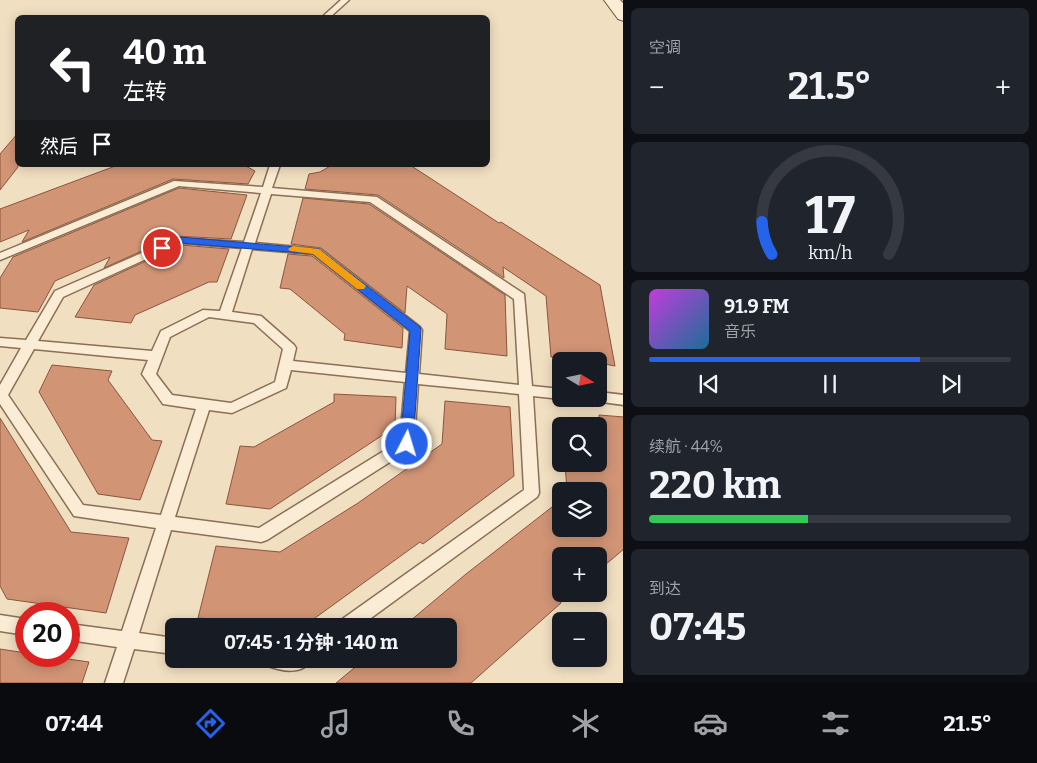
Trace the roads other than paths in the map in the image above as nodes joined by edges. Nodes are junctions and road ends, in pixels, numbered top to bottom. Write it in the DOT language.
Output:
graph roads {
  1 [pos="345,0"];
  2 [pos="612,0"];
  3 [pos="328,15"];
  4 [pos="623,16"];
  5 [pos="274,167"];
  6 [pos="267,190"];
  7 [pos="249,246"];
  8 [pos="0,257"];
  9 [pos="225,316"];
  10 [pos="0,342"];
  11 [pos="30,344"];
  12 [pos="156,356"];
  13 [pos="286,365"];
  14 [pos="412,378"];
  15 [pos="526,390"];
  16 [pos="552,393"];
  17 [pos="608,399"];
  18 [pos="623,400"];
  19 [pos="204,404"];
  20 [pos="166,522"];
  21 [pos="358,618"];
  22 [pos="0,623"];
  23 [pos="15,625"];
  24 [pos="80,633"];
  25 [pos="128,640"];
  26 [pos="165,645"];
  27 [pos="114,683"];
  1 -- 3 [label="lane"];
  2 -- 4 [label="street"];
  5 -- 6 [label="lane"];
  6 -- 7 [label="lane"];
  6 -- 8 [label="lane"];
  6 -- 15 [label="lane"];
  7 -- 9 [label="lane"];
  7 -- 11 [label="lane"];
  7 -- 14 [label="lane"];
  9 -- 12 [label="lane"];
  9 -- 13 [label="lane"];
  10 -- 11 [label="lane"];
  11 -- 12 [label="lane"];
  11 -- 20 [label="lane"];
  12 -- 19 [label="lane"];
  13 -- 14 [label="lane"];
  13 -- 19 [label="lane"];
  14 -- 15 [label="lane"];
  14 -- 20 [label="lane"];
  15 -- 16 [label="lane"];
  15 -- 21 [label="lane"];
  17 -- 18 [label="lane"];
  19 -- 20 [label="lane"];
  20 -- 25 [label="lane"];
  22 -- 23 [label="lane"];
  24 -- 25 [label="lane"];
  25 -- 26 [label="lane"];
  25 -- 27 [label="lane"];
}
